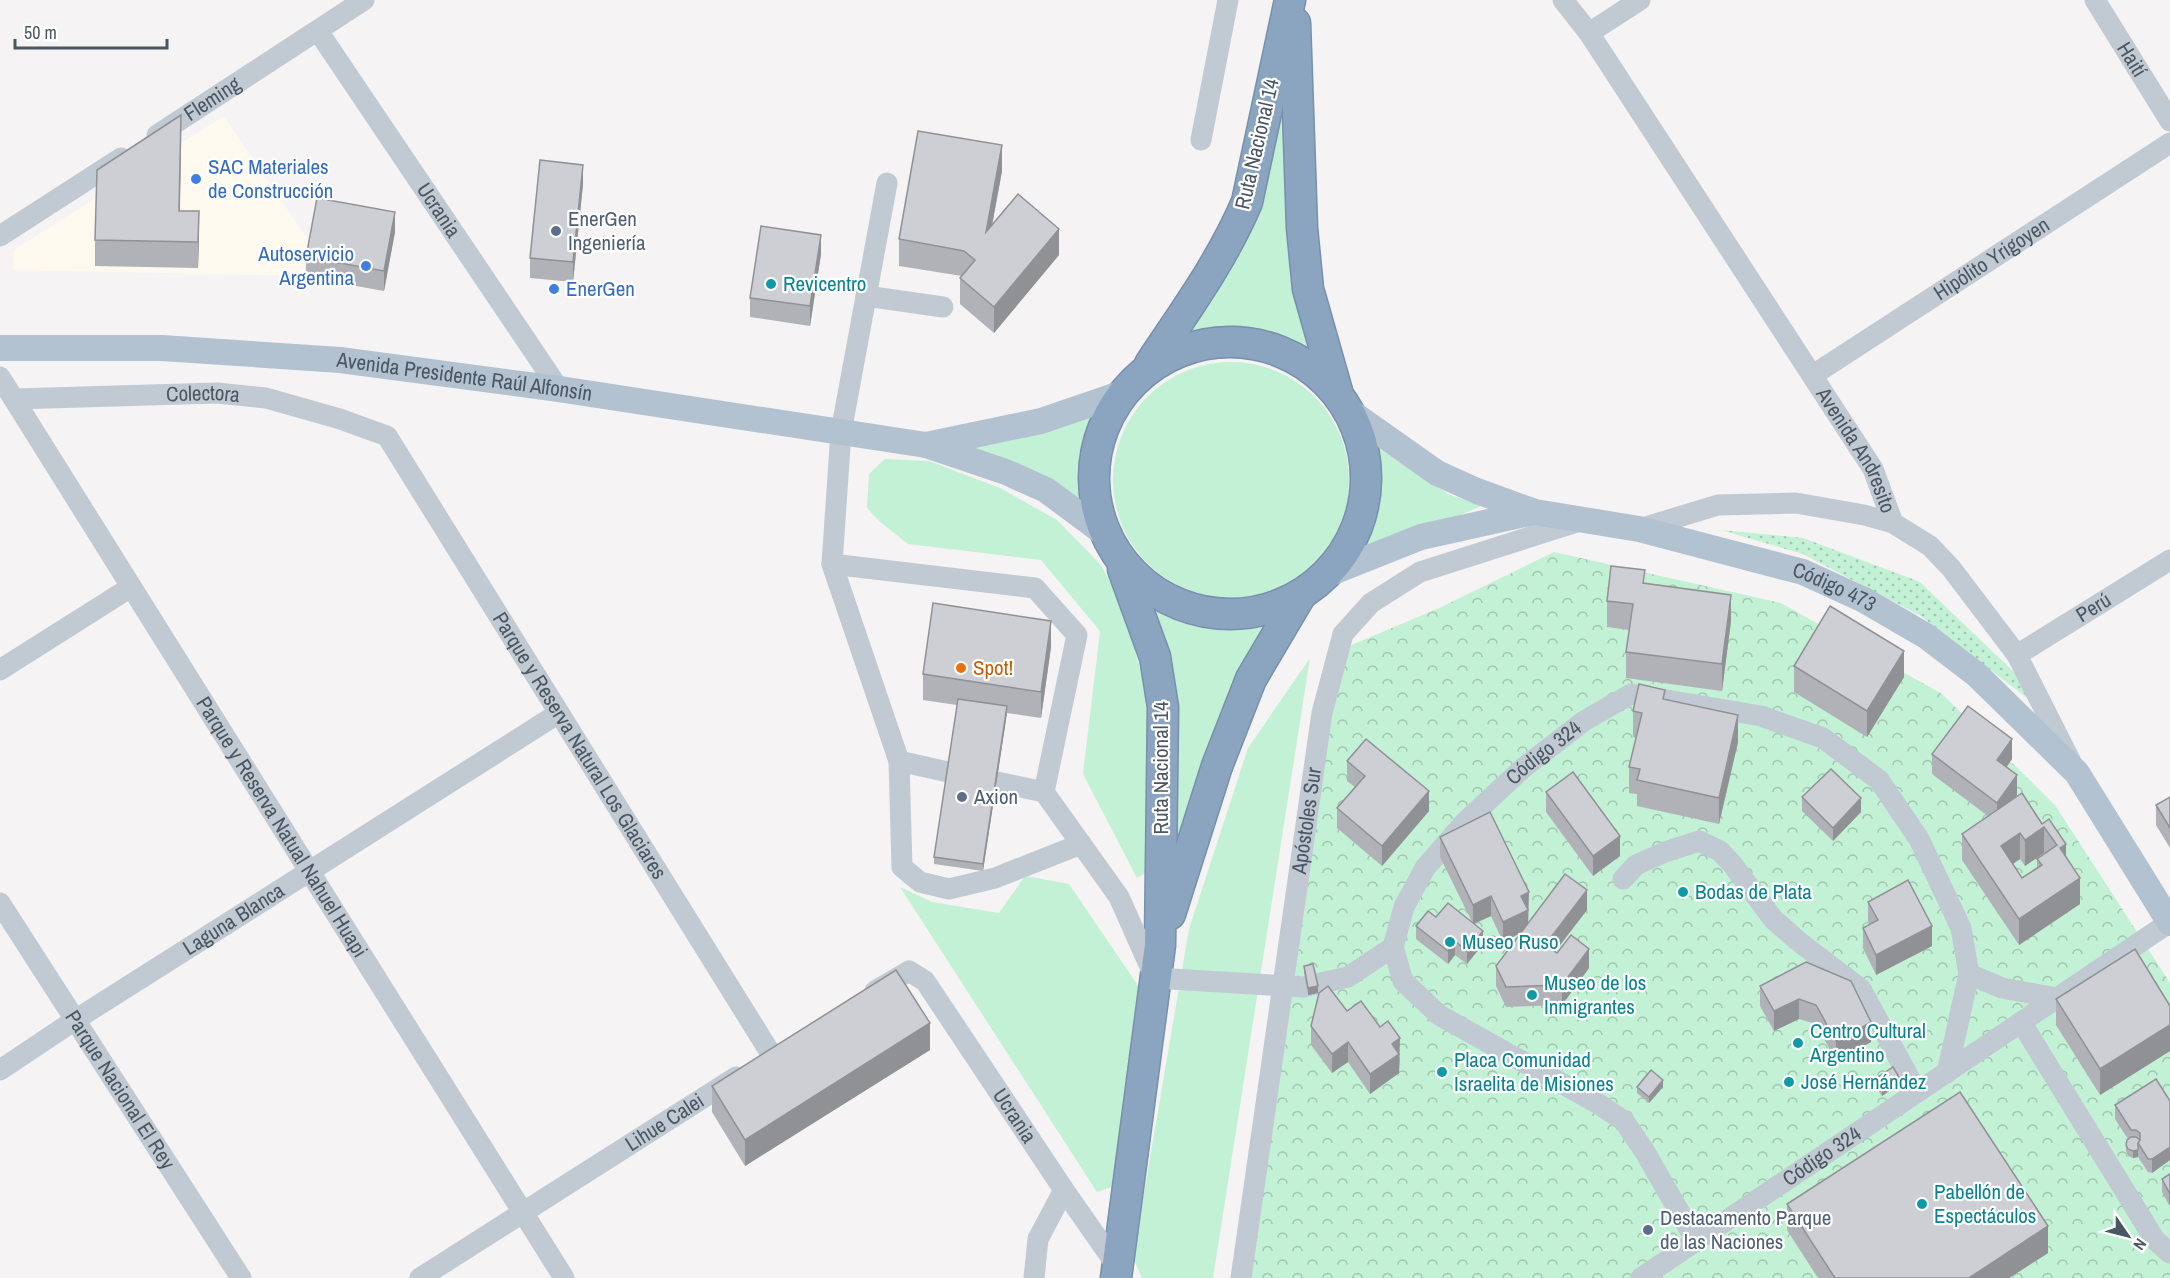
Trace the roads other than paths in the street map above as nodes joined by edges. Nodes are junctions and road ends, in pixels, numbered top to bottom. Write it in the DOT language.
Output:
graph roads {
  1 [pos="1227,0"];
  2 [pos="1292,0"];
  3 [pos="1563,0"];
  4 [pos="1641,0"];
  5 [pos="2095,0"];
  6 [pos="356,3"];
  7 [pos="318,31"];
  8 [pos="1589,33"];
  9 [pos="2170,121"];
  10 [pos="1201,140"];
  11 [pos="2170,143"];
  12 [pos="886,183"];
  13 [pos="0,236"];
  14 [pos="866,297"];
  15 [pos="943,307"];
  16 [pos="0,348"];
  17 [pos="1145,371"];
  18 [pos="1813,375"];
  19 [pos="0,377"];
  20 [pos="560,389"];
  21 [pos="1123,393"];
  22 [pos="14,399"];
  23 [pos="1344,402"];
  24 [pos="841,432"];
  25 [pos="387,436"];
  26 [pos="926,445"];
  27 [pos="1534,512"];
  28 [pos="1584,520"];
  29 [pos="1893,524"];
  30 [pos="1640,529"];
  31 [pos="1104,533"];
  32 [pos="1120,560"];
  33 [pos="2170,561"];
  34 [pos="832,564"];
  35 [pos="1328,574"];
  36 [pos="131,587"];
  37 [pos="1300,596"];
  38 [pos="2017,655"];
  39 [pos="0,670"];
  40 [pos="559,713"];
  41 [pos="899,761"];
  42 [pos="948,772"];
  43 [pos="2077,773"];
  44 [pos="997,782"];
  45 [pos="1044,792"];
  46 [pos="1081,844"];
  47 [pos="309,871"];
  48 [pos="1623,879"];
  49 [pos="0,903"];
  50 [pos="2170,923"];
  51 [pos="1160,945"];
  52 [pos="1393,947"];
  53 [pos="1969,974"];
  54 [pos="1155,978"];
  55 [pos="1283,984"];
  56 [pos="2057,998"];
  57 [pos="860,1001"];
  58 [pos="75,1020"];
  59 [pos="2021,1022"];
  60 [pos="791,1042"];
  61 [pos="771,1054"];
  62 [pos="0,1070"];
  63 [pos="1947,1073"];
  64 [pos="1917,1092"];
  65 [pos="1064,1190"];
  66 [pos="523,1213"];
  67 [pos="1696,1241"];
  68 [pos="2170,1253"];
  69 [pos="1119,1274"];
  70 [pos="241,1278"];
  71 [pos="420,1278"];
  72 [pos="564,1278"];
  73 [pos="1034,1278"];
  74 [pos="1241,1278"];
  75 [pos="1641,1278"];
  1 -- 10 [label="street"];
  2 -- 17 [label="highway, Ruta Nacional 14"];
  2 -- 23 [label="highway, Ruta Nacional 14"];
  3 -- 8 [label="street, Avenida Andresito"];
  4 -- 8 [label="street"];
  5 -- 9 [label="street, Haití"];
  6 -- 7 [label="street, Fleming"];
  7 -- 13 [label="street, Fleming"];
  7 -- 20 [label="street, Ucrania"];
  8 -- 18 [label="street, Avenida Andresito"];
  11 -- 18 [label="street, Hipólito Yrigoyen"];
  12 -- 14 [label="street"];
  14 -- 15 [label="street"];
  14 -- 24 [label="street"];
  16 -- 20 [label="main road, Avenida Presidente Raúl Alfonsín"];
  17 -- 21 [label="highway"];
  17 -- 23 [label="highway"];
  18 -- 29 [label="street, Avenida Andresito"];
  19 -- 22 [label="street, Parque y Reserva Natual Nahuel Huapi"];
  20 -- 24 [label="main road, Avenida Presidente Raúl Alfonsín"];
  21 -- 26 [label="main road, Avenida Presidente Raúl Alfonsín"];
  21 -- 31 [label="highway"];
  22 -- 25 [label="street, Colectora"];
  22 -- 36 [label="street, Parque y Reserva Natual Nahuel Huapi"];
  23 -- 27 [label="main road"];
  23 -- 35 [label="highway, Ruta Nacional 14"];
  24 -- 26 [label="main road, Avenida Presidente Raúl Alfonsín"];
  24 -- 34 [label="street"];
  25 -- 40 [label="street, Parque y Reserva Natural Los Glaciares"];
  26 -- 31 [label="main road, Avenida Presidente Raúl Alfonsín"];
  27 -- 28 [label="main road, Código 473"];
  27 -- 35 [label="main road"];
  28 -- 30 [label="main road, Código 473"];
  28 -- 55 [label="street, Apóstoles Sur"];
  29 -- 30 [label="street"];
  29 -- 38 [label="street, Avenida Andresito"];
  30 -- 43 [label="main road, Código 473"];
  31 -- 32 [label="highway"];
  32 -- 37 [label="highway"];
  32 -- 51 [label="highway, Ruta Nacional 14"];
  33 -- 38 [label="street, Perú"];
  34 -- 41 [label="street"];
  34 -- 45 [label="street"];
  35 -- 37 [label="highway, Ruta Nacional 14"];
  36 -- 39 [label="street"];
  36 -- 47 [label="street, Parque y Reserva Natual Nahuel Huapi"];
  37 -- 51 [label="highway, Ruta Nacional 14"];
  38 -- 43 [label="street, Avenida Andresito"];
  40 -- 47 [label="street, Laguna Blanca"];
  40 -- 61 [label="street, Parque y Reserva Natural Los Glaciares"];
  41 -- 42 [label="street"];
  41 -- 46 [label="street"];
  43 -- 50 [label="main road, Avenida Andresito"];
  44 -- 45 [label="street"];
  45 -- 46 [label="street"];
  46 -- 54 [label="street"];
  47 -- 58 [label="street, Laguna Blanca"];
  47 -- 66 [label="street, Parque y Reserva Natual Nahuel Huapi"];
  48 -- 64 [label="street"];
  49 -- 58 [label="street, Parque Nacional El Rey"];
  50 -- 56 [label="street, Código 324"];
  51 -- 54 [label="highway, Ruta Nacional 14"];
  52 -- 53 [label="street, Código 324"];
  52 -- 55 [label="street"];
  52 -- 67 [label="street"];
  53 -- 56 [label="street"];
  53 -- 63 [label="street, Código 324"];
  54 -- 55 [label="street"];
  54 -- 69 [label="highway, Ruta Nacional 14"];
  55 -- 74 [label="street, Apóstoles Sur"];
  56 -- 59 [label="street, Código 324"];
  57 -- 65 [label="street, Ucrania"];
  58 -- 62 [label="street, Laguna Blanca"];
  58 -- 70 [label="street, Parque Nacional El Rey"];
  59 -- 63 [label="street, Código 324"];
  59 -- 68 [label="street"];
  60 -- 61 [label="street, Lihue Calei"];
  61 -- 66 [label="street, Lihue Calei"];
  63 -- 64 [label="street, Código 324"];
  64 -- 67 [label="street, Código 324"];
  65 -- 69 [label="street, Ucrania"];
  65 -- 73 [label="street"];
  66 -- 71 [label="street, Lihue Calei"];
  66 -- 72 [label="street, Parque y Reserva Natual Nahuel Huapi"];
  67 -- 75 [label="street, Código 324"];
}
